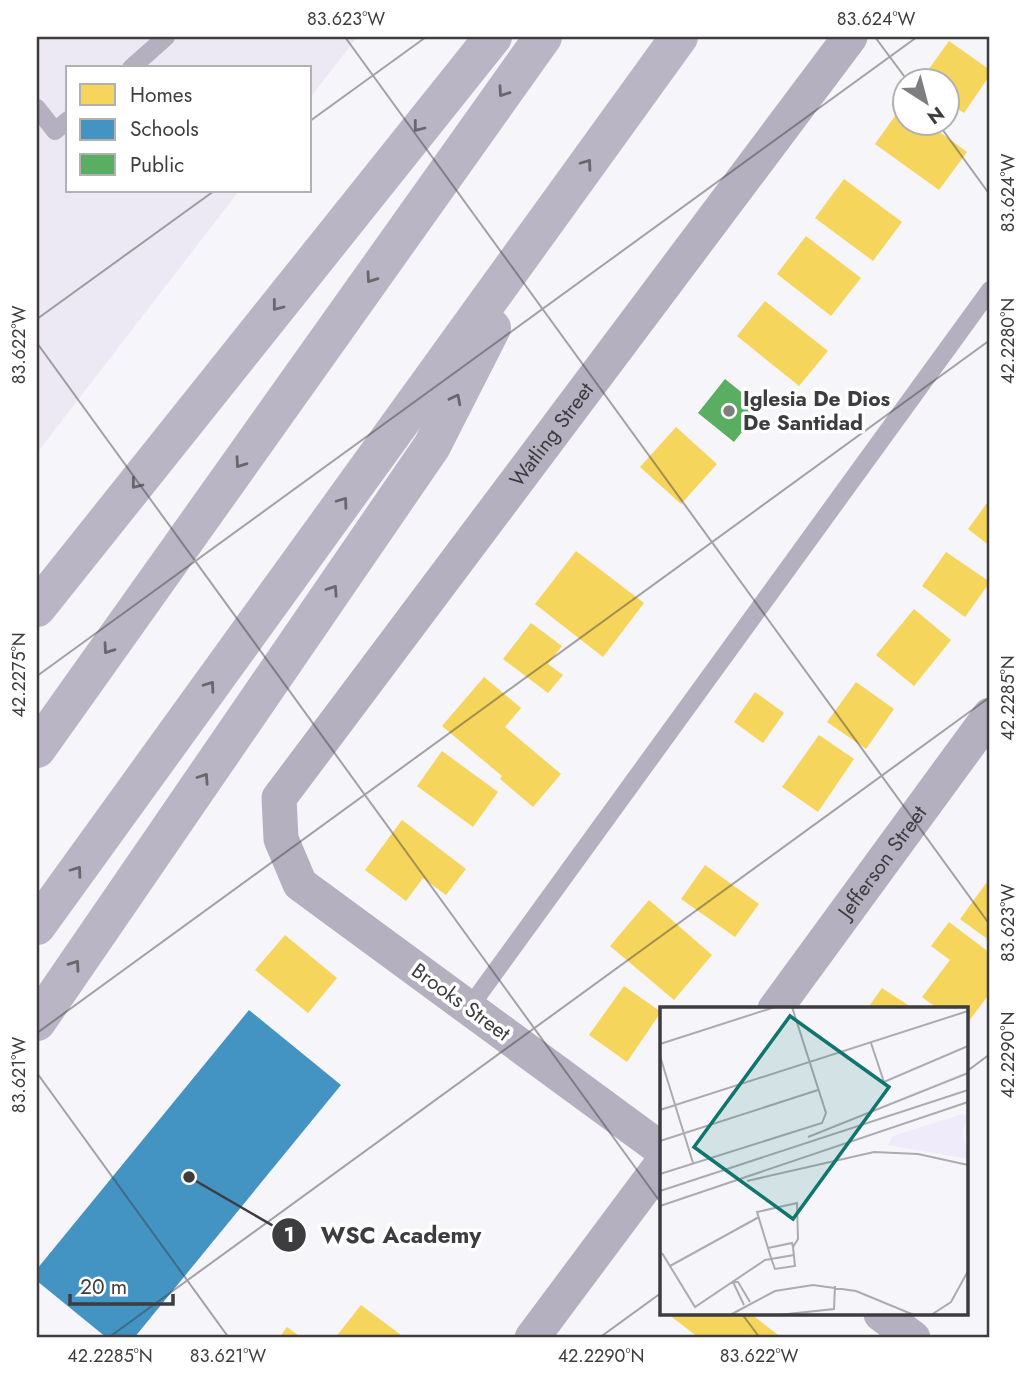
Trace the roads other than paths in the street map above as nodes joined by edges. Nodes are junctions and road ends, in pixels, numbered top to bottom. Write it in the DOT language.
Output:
graph roads {
  1 [pos="166,37"];
  2 [pos="493,37"];
  3 [pos="543,37"];
  4 [pos="679,37"];
  5 [pos="850,37"];
  6 [pos="133,66"];
  7 [pos="37,108"];
  8 [pos="66,122"];
  9 [pos="547,219"];
  10 [pos="990,290"];
  11 [pos="37,608"];
  12 [pos="990,715"];
  13 [pos="37,749"];
  14 [pos="281,839"];
  15 [pos="37,926"];
  16 [pos="776,1007"];
  17 [pos="469,1008"];
  18 [pos="37,1021"];
  19 [pos="660,1148"];
  20 [pos="660,1166"];
  21 [pos="884,1316"];
  22 [pos="532,1338"];
  23 [pos="914,1338"];
  1 -- 6 [label="lane"];
  2 -- 11 [label="highway, one-way"];
  3 -- 13 [label="highway, one-way"];
  9 -- 4 [label="highway, one-way"];
  5 -- 14 [label="street, Watling Street"];
  7 -- 8 [label="lane"];
  15 -- 9 [label="highway, one-way"];
  18 -- 9 [label="highway, one-way"];
  10 -- 17 [label="lane"];
  12 -- 16 [label="street, Jefferson Street"];
  14 -- 17 [label="street, Brooks Street"];
  17 -- 19 [label="street, Brooks Street"];
  20 -- 22 [label="street"];
  21 -- 23 [label="street"];
}
